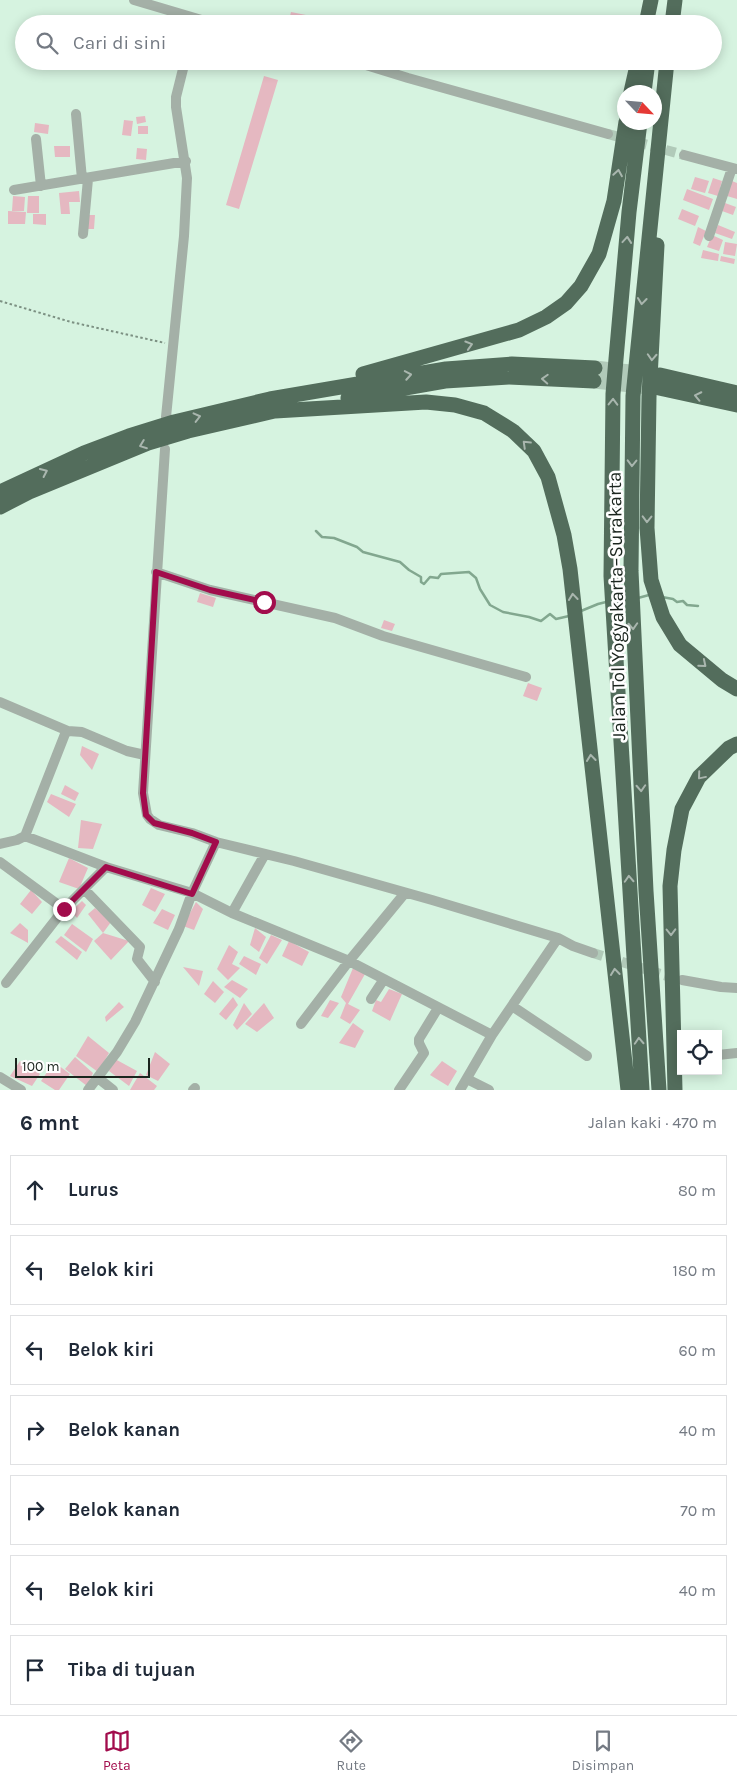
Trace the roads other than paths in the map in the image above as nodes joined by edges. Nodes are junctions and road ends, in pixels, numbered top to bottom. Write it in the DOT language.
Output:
graph roads {
  1 [pos="134,0"];
  2 [pos="651,0"];
  3 [pos="655,0"];
  4 [pos="676,0"];
  5 [pos="146,2"];
  6 [pos="179,15"];
  7 [pos="648,15"];
  8 [pos="653,15"];
  9 [pos="674,15"];
  10 [pos="183,70"];
  11 [pos="382,70"];
  12 [pos="636,70"];
  13 [pos="647,70"];
  14 [pos="666,70"];
  15 [pos="633,85"];
  16 [pos="645,85"];
  17 [pos="663,99"];
  18 [pos="76,114"];
  19 [pos="625,130"];
  20 [pos="639,130"];
  21 [pos="608,134"];
  22 [pos="36,139"];
  23 [pos="684,155"];
  24 [pos="186,161"];
  25 [pos="734,169"];
  26 [pos="85,179"];
  27 [pos="41,186"];
  28 [pos="14,190"];
  29 [pos="83,234"];
  30 [pos="710,236"];
  31 [pos="594,375"];
  32 [pos="737,393"];
  33 [pos="272,405"];
  34 [pos="737,405"];
  35 [pos="166,417"];
  36 [pos="165,449"];
  37 [pos="0,492"];
  38 [pos="0,507"];
  39 [pos="156,572"];
  40 [pos="526,677"];
  41 [pos="737,688"];
  42 [pos="0,702"];
  43 [pos="68,731"];
  44 [pos="737,744"];
  45 [pos="145,755"];
  46 [pos="25,836"];
  47 [pos="216,842"];
  48 [pos="0,844"];
  49 [pos="265,854"];
  50 [pos="0,862"];
  51 [pos="106,867"];
  52 [pos="84,889"];
  53 [pos="406,893"];
  54 [pos="192,894"];
  55 [pos="64,909"];
  56 [pos="232,913"];
  57 [pos="558,938"];
  58 [pos="593,953"];
  59 [pos="349,961"];
  60 [pos="384,979"];
  61 [pos="682,980"];
  62 [pos="155,982"];
  63 [pos="6,983"];
  64 [pos="737,988"];
  65 [pos="371,999"];
  66 [pos="512,1006"];
  67 [pos="438,1008"];
  68 [pos="301,1024"];
  69 [pos="492,1035"];
  70 [pos="737,1053"];
  71 [pos="722,1055"];
  72 [pos="586,1056"];
  73 [pos="98,1078"];
  74 [pos="467,1079"];
  75 [pos="1,1080"];
  76 [pos="20,1090"];
  77 [pos="88,1090"];
  78 [pos="113,1090"];
  79 [pos="399,1090"];
  80 [pos="460,1090"];
  81 [pos="489,1090"];
  82 [pos="628,1090"];
  83 [pos="642,1090"];
  84 [pos="659,1090"];
  85 [pos="675,1090"];
  1 -- 5 [label="street"];
  2 -- 7 [label="highway"];
  3 -- 8 [label="highway"];
  4 -- 9 [label="highway"];
  5 -- 6 [label="street"];
  10 -- 24 [label="street"];
  11 -- 21 [label="street"];
  12 -- 15 [label="highway"];
  13 -- 16 [label="highway"];
  14 -- 17 [label="highway, Jalan Tol Yogyakarta–Surakarta"];
  17 -- 41 [label="highway, one-way"];
  17 -- 84 [label="highway, Jalan Tol Yogyakarta–Surakarta, one-way"];
  18 -- 26 [label="street"];
  33 -- 19 [label="highway, one-way"];
  83 -- 20 [label="highway, Jalan Tol Yogyakarta–Surakarta, one-way"];
  22 -- 27 [label="street"];
  23 -- 25 [label="street"];
  24 -- 26 [label="street"];
  24 -- 35 [label="street"];
  25 -- 30 [label="street"];
  26 -- 27 [label="street"];
  26 -- 29 [label="street"];
  27 -- 28 [label="street"];
  31 -- 33 [label="highway"];
  34 -- 32 [label="highway, one-way"];
  37 -- 33 [label="highway, one-way"];
  33 -- 38 [label="highway, one-way"];
  82 -- 33 [label="highway, one-way"];
  36 -- 39 [label="street"];
  39 -- 40 [label="street"];
  39 -- 45 [label="street"];
  42 -- 43 [label="street"];
  43 -- 45 [label="street"];
  43 -- 46 [label="street"];
  44 -- 85 [label="highway, one-way"];
  45 -- 47 [label="street"];
  46 -- 48 [label="street"];
  46 -- 51 [label="street"];
  47 -- 49 [label="street"];
  47 -- 54 [label="street"];
  49 -- 53 [label="street"];
  49 -- 56 [label="street"];
  50 -- 55 [label="street"];
  51 -- 52 [label="street"];
  51 -- 54 [label="street"];
  52 -- 55 [label="street"];
  52 -- 62 [label="street"];
  53 -- 57 [label="street"];
  53 -- 59 [label="street"];
  54 -- 56 [label="street"];
  54 -- 62 [label="street"];
  55 -- 63 [label="street"];
  56 -- 59 [label="street"];
  57 -- 58 [label="street"];
  57 -- 66 [label="street"];
  59 -- 60 [label="street"];
  59 -- 68 [label="street"];
  60 -- 65 [label="street"];
  60 -- 67 [label="street"];
  61 -- 64 [label="street"];
  62 -- 73 [label="street"];
  66 -- 69 [label="street"];
  66 -- 72 [label="street"];
  67 -- 69 [label="street"];
  67 -- 79 [label="street"];
  69 -- 74 [label="street"];
  70 -- 71 [label="street"];
  73 -- 77 [label="street"];
  73 -- 78 [label="street"];
  74 -- 80 [label="street"];
  74 -- 81 [label="street"];
  75 -- 76 [label="street"];
}
